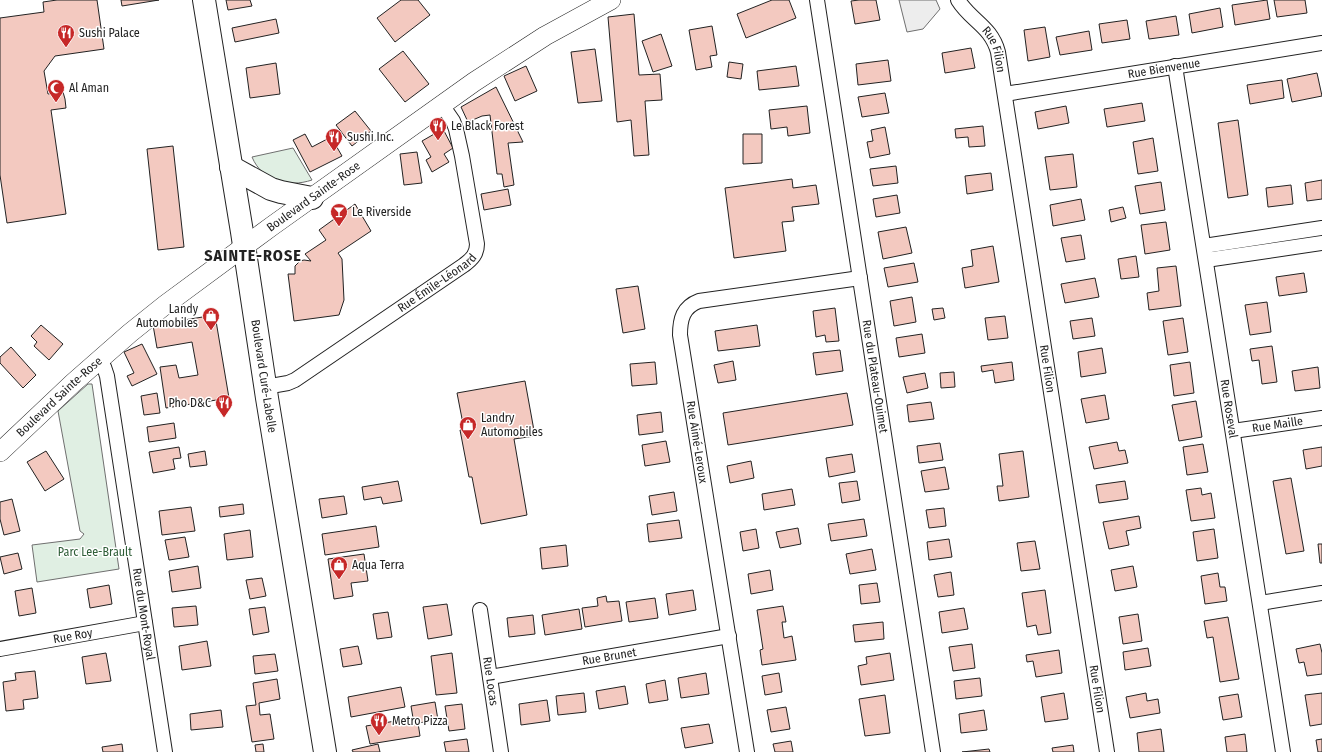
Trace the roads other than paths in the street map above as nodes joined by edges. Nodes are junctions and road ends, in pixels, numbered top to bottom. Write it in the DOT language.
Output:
graph roads {
  1 [pos="204,0"];
  2 [pos="611,0"];
  3 [pos="817,0"];
  4 [pos="958,0"];
  5 [pos="1322,43"];
  6 [pos="1175,66"];
  7 [pos="1005,94"];
  8 [pos="442,105"];
  9 [pos="231,167"];
  10 [pos="312,198"];
  11 [pos="1322,228"];
  12 [pos="1322,243"];
  13 [pos="1204,246"];
  14 [pos="244,247"];
  15 [pos="1206,260"];
  16 [pos="860,278"];
  17 [pos="99,360"];
  18 [pos="265,387"];
  19 [pos="1322,418"];
  20 [pos="1233,432"];
  21 [pos="0,452"];
  22 [pos="1322,593"];
  23 [pos="1260,603"];
  24 [pos="480,610"];
  25 [pos="145,623"];
  26 [pos="729,636"];
  27 [pos="0,649"];
  28 [pos="490,677"];
  29 [pos="165,752"];
  30 [pos="325,752"];
  31 [pos="501,752"];
  32 [pos="746,752"];
  33 [pos="934,752"];
  34 [pos="1107,752"];
  35 [pos="1283,752"];
  1 -- 9 [label="main road, Boulevard Curé-Labelle"];
  2 -- 8 [label="street, Boulevard Sainte-Rose"];
  3 -- 16 [label="street, Rue du Plateau-Ouimet"];
  4 -- 7 [label="street, Rue Filion"];
  5 -- 6 [label="street, Rue Bienvenue"];
  6 -- 7 [label="street, Rue Bienvenue"];
  6 -- 13 [label="street, Rue Roseval"];
  7 -- 34 [label="street, Rue Filion"];
  8 -- 10 [label="street, Boulevard Sainte-Rose"];
  8 -- 18 [label="street, Rue Émile-Léonard"];
  9 -- 10 [label="main road"];
  9 -- 14 [label="main road, Boulevard Curé-Labelle"];
  10 -- 14 [label="street, Boulevard Sainte-Rose"];
  11 -- 13 [label="street"];
  12 -- 15 [label="street"];
  13 -- 15 [label="street, Rue Roseval"];
  14 -- 17 [label="street, Boulevard Sainte-Rose"];
  14 -- 18 [label="main road, Boulevard Curé-Labelle"];
  15 -- 20 [label="street, Rue Roseval"];
  16 -- 26 [label="street, Rue Aimé-Leroux"];
  16 -- 33 [label="street, Rue du Plateau-Ouimet"];
  17 -- 21 [label="street, Boulevard Sainte-Rose"];
  17 -- 25 [label="street, Rue du Mont-Royal"];
  18 -- 30 [label="main road, Boulevard Curé-Labelle"];
  19 -- 20 [label="street, Rue Maille"];
  20 -- 23 [label="street, Rue Roseval"];
  22 -- 23 [label="street"];
  23 -- 35 [label="street, Rue Roseval"];
  24 -- 28 [label="street, Rue Locas"];
  25 -- 27 [label="street, Rue Roy"];
  25 -- 29 [label="street, Rue du Mont-Royal"];
  26 -- 28 [label="street, Rue Brunet"];
  26 -- 32 [label="street, Rue Aimé-Leroux"];
  28 -- 31 [label="street, Rue Locas"];
}
